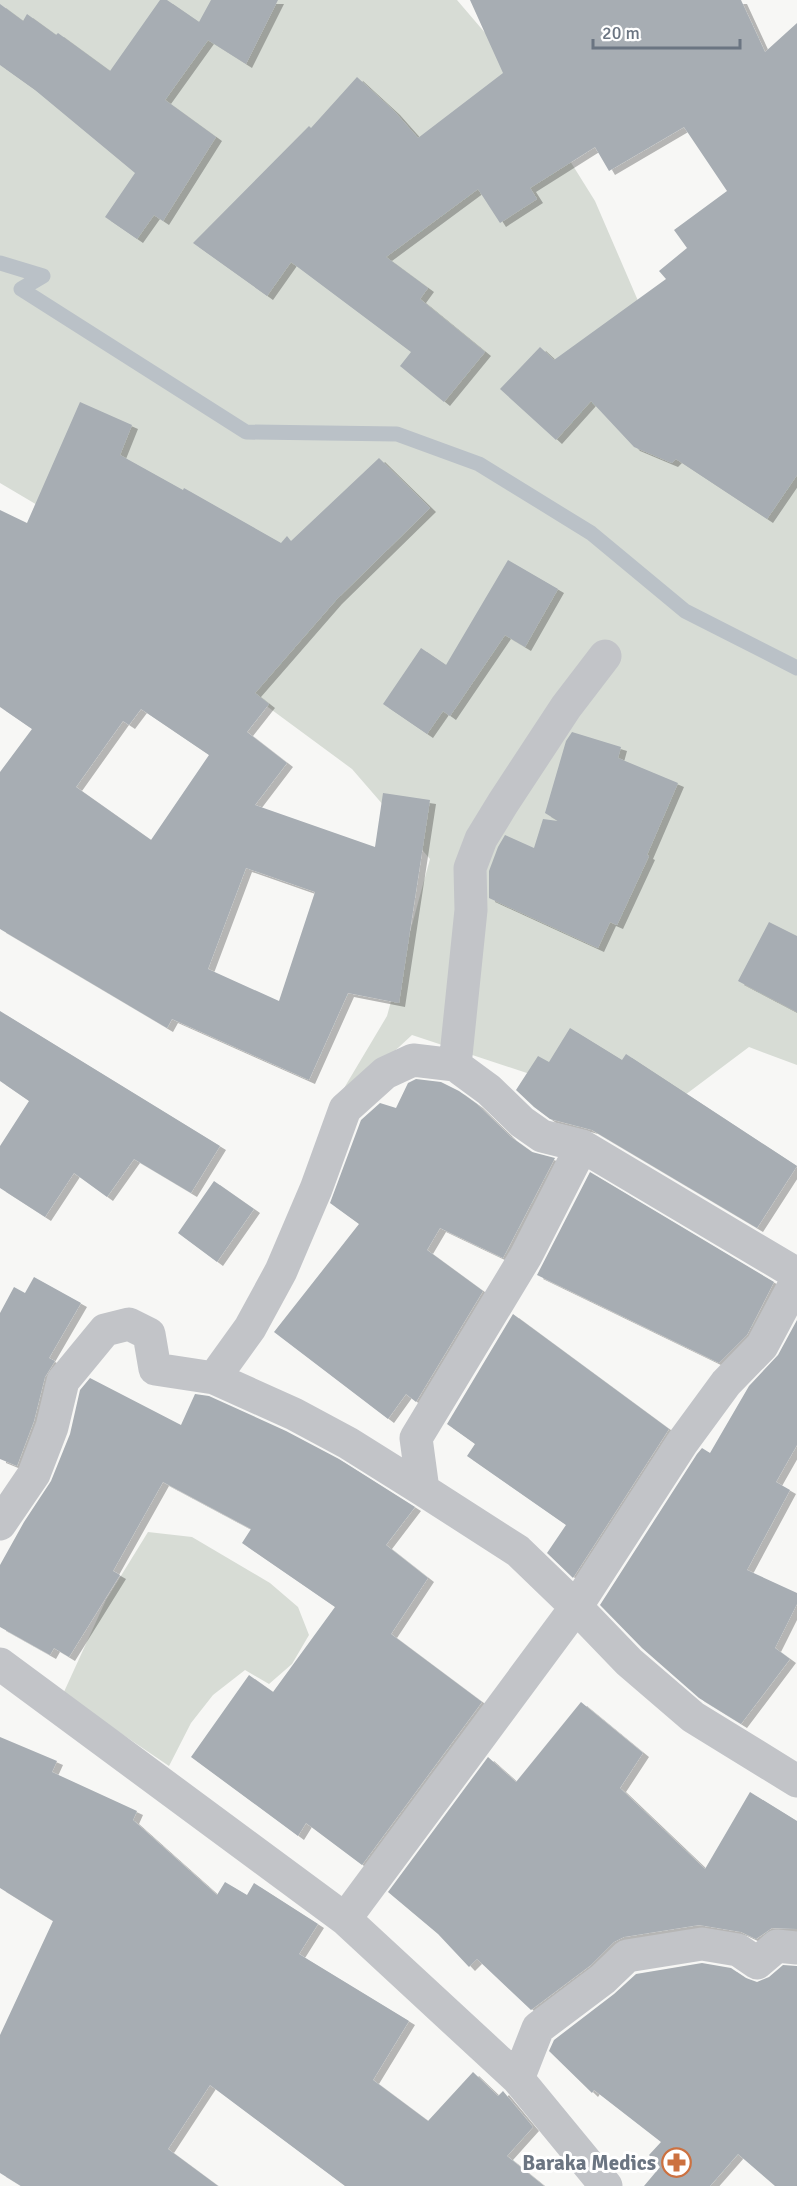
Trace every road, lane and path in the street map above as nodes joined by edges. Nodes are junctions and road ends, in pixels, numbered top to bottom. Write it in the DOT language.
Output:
graph roads {
  1 [pos="605,656"];
  2 [pos="455,1065"];
  3 [pos="582,1146"];
  4 [pos="797,1274"];
  5 [pos="797,1280"];
  6 [pos="214,1378"];
  7 [pos="423,1490"];
  8 [pos="0,1524"];
  9 [pos="576,1607"];
  10 [pos="0,1664"];
  11 [pos="797,1781"];
  12 [pos="345,1918"];
  13 [pos="797,1948"];
  14 [pos="518,2079"];
  15 [pos="606,2186"];
  1 -- 2 [label="street"];
  2 -- 3 [label="street"];
  2 -- 6 [label="street"];
  3 -- 4 [label="street"];
  3 -- 7 [label="street"];
  5 -- 9 [label="street"];
  6 -- 7 [label="street"];
  6 -- 8 [label="street"];
  7 -- 9 [label="street"];
  9 -- 11 [label="street"];
  9 -- 12 [label="street"];
  10 -- 12 [label="street"];
  12 -- 14 [label="street"];
  13 -- 14 [label="street"];
  14 -- 15 [label="street"];
}
